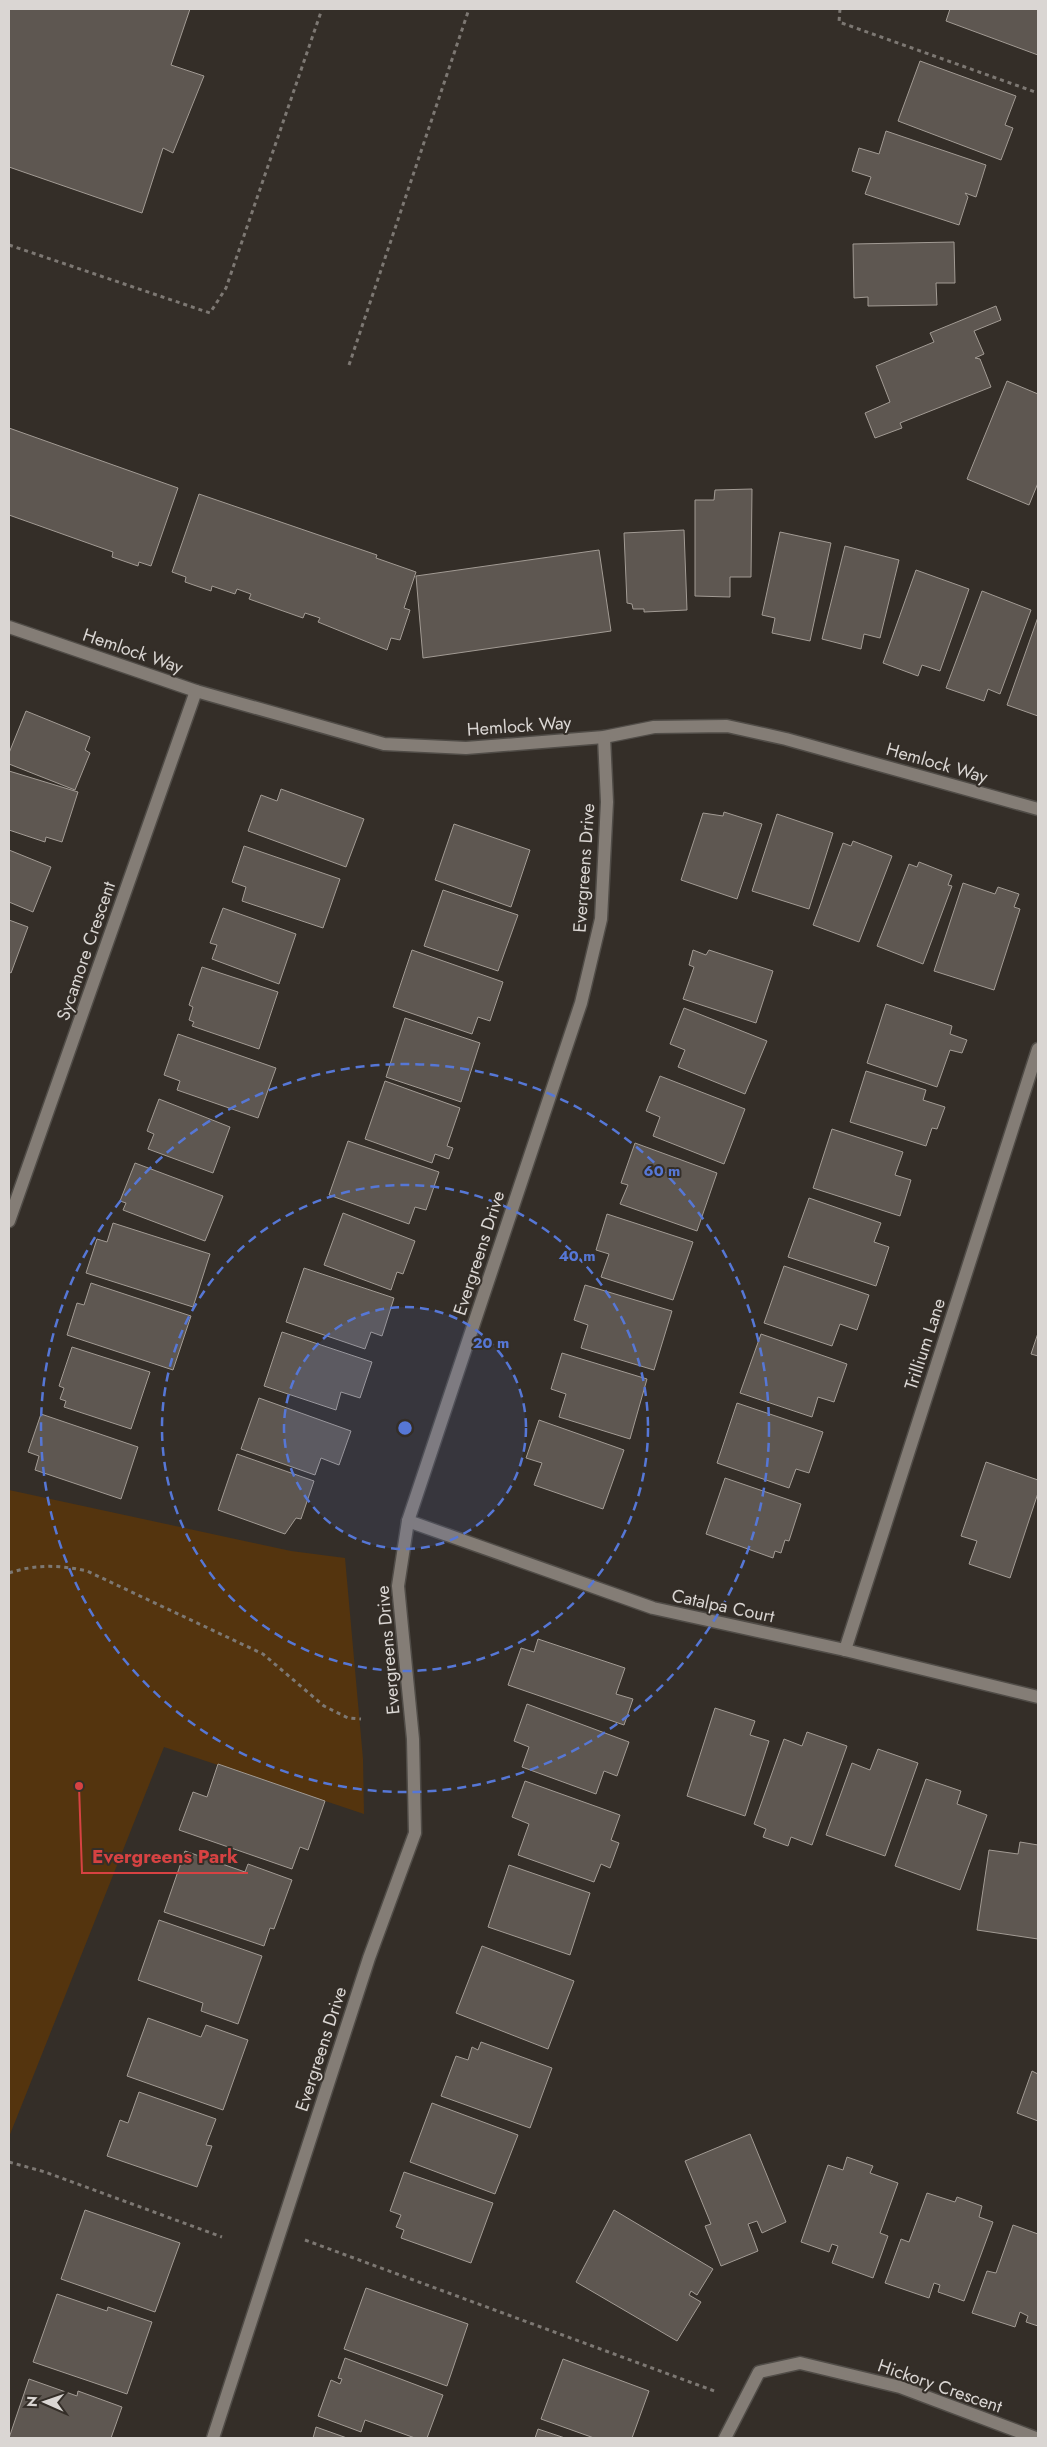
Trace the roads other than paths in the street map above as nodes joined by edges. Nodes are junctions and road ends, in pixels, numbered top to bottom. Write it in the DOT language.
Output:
graph roads {
  1 [pos="9,627"];
  2 [pos="196,691"];
  3 [pos="604,737"];
  4 [pos="1038,809"];
  5 [pos="1038,1049"];
  6 [pos="9,1222"];
  7 [pos="408,1521"];
  8 [pos="845,1650"];
  9 [pos="1038,1697"];
  10 [pos="213,2438"];
  11 [pos="725,2438"];
  12 [pos="1036,2438"];
  1 -- 2 [label="street, Hemlock Way"];
  2 -- 3 [label="street, Hemlock Way"];
  2 -- 6 [label="street, Sycamore Crescent"];
  3 -- 4 [label="street, Hemlock Way"];
  3 -- 7 [label="street, Evergreens Drive"];
  5 -- 8 [label="street, Trillium Lane"];
  7 -- 8 [label="street, Catalpa Court"];
  7 -- 10 [label="street, Evergreens Drive"];
  8 -- 9 [label="street, Catalpa Court"];
  11 -- 12 [label="street, Hickory Crescent"];
}
